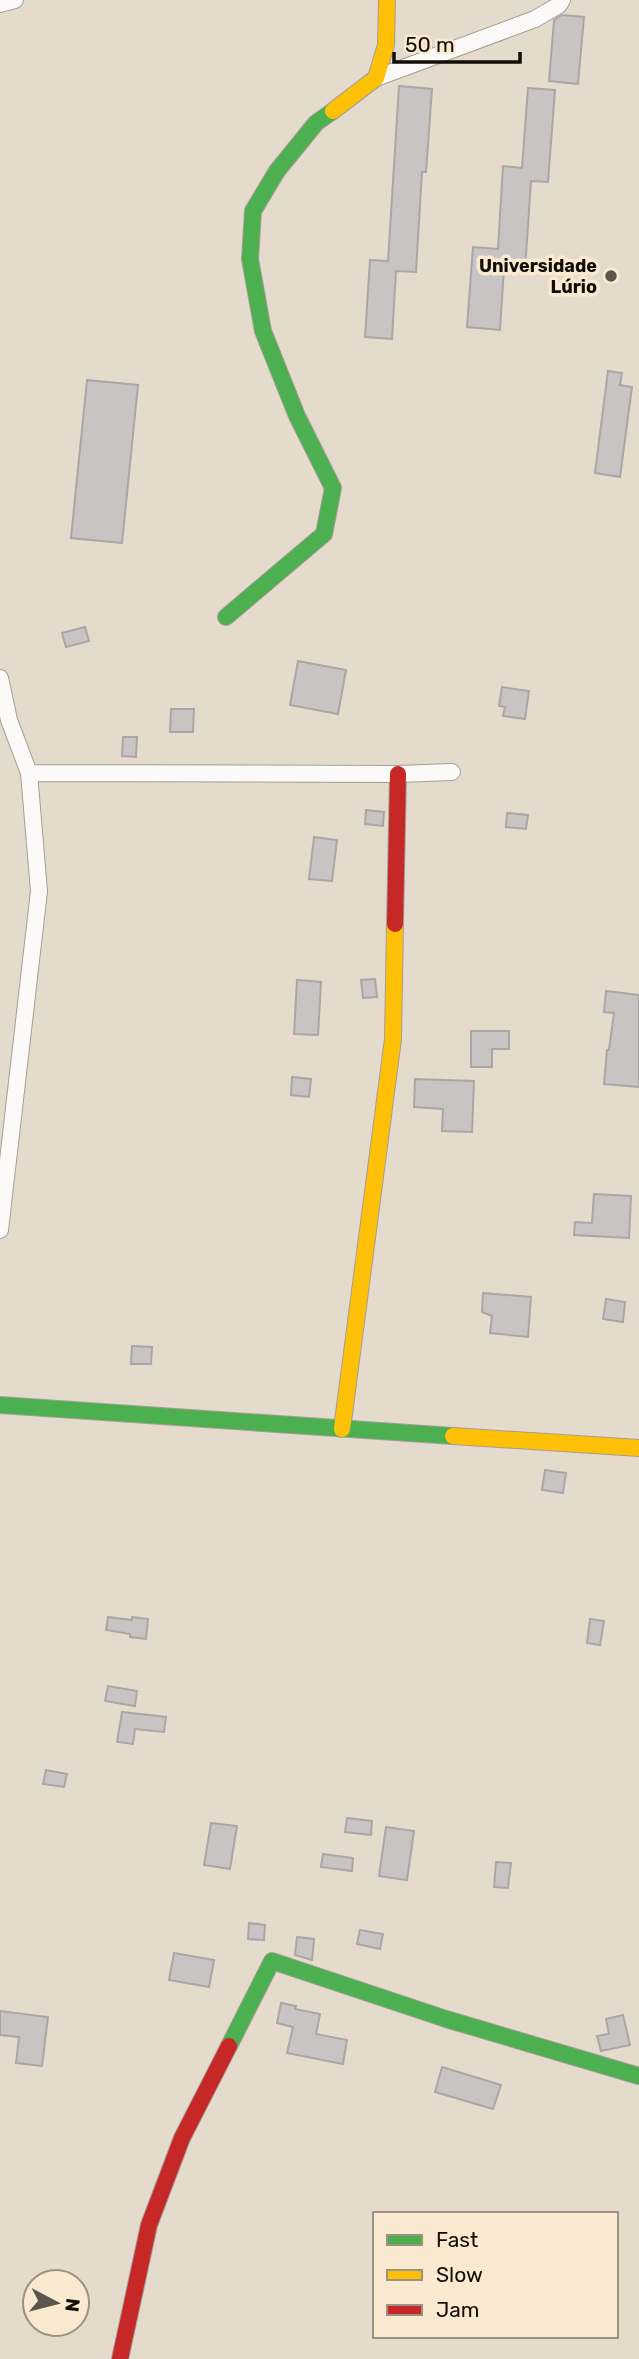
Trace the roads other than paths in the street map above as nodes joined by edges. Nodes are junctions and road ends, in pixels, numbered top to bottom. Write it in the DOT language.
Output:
graph roads {
  1 [pos="15,0"];
  2 [pos="387,0"];
  3 [pos="562,0"];
  4 [pos="0,4"];
  5 [pos="376,78"];
  6 [pos="226,617"];
  7 [pos="0,678"];
  8 [pos="452,772"];
  9 [pos="29,773"];
  10 [pos="398,774"];
  11 [pos="0,1230"];
  12 [pos="0,1405"];
  13 [pos="342,1429"];
  14 [pos="639,1448"];
  15 [pos="639,2076"];
  16 [pos="120,2359"];
  1 -- 4 [label="street"];
  2 -- 5 [label="street"];
  3 -- 5 [label="street"];
  5 -- 6 [label="street"];
  7 -- 9 [label="street"];
  8 -- 10 [label="street"];
  9 -- 10 [label="street"];
  9 -- 11 [label="street"];
  10 -- 13 [label="street"];
  12 -- 13 [label="street"];
  13 -- 14 [label="street"];
  15 -- 16 [label="street"];
}
